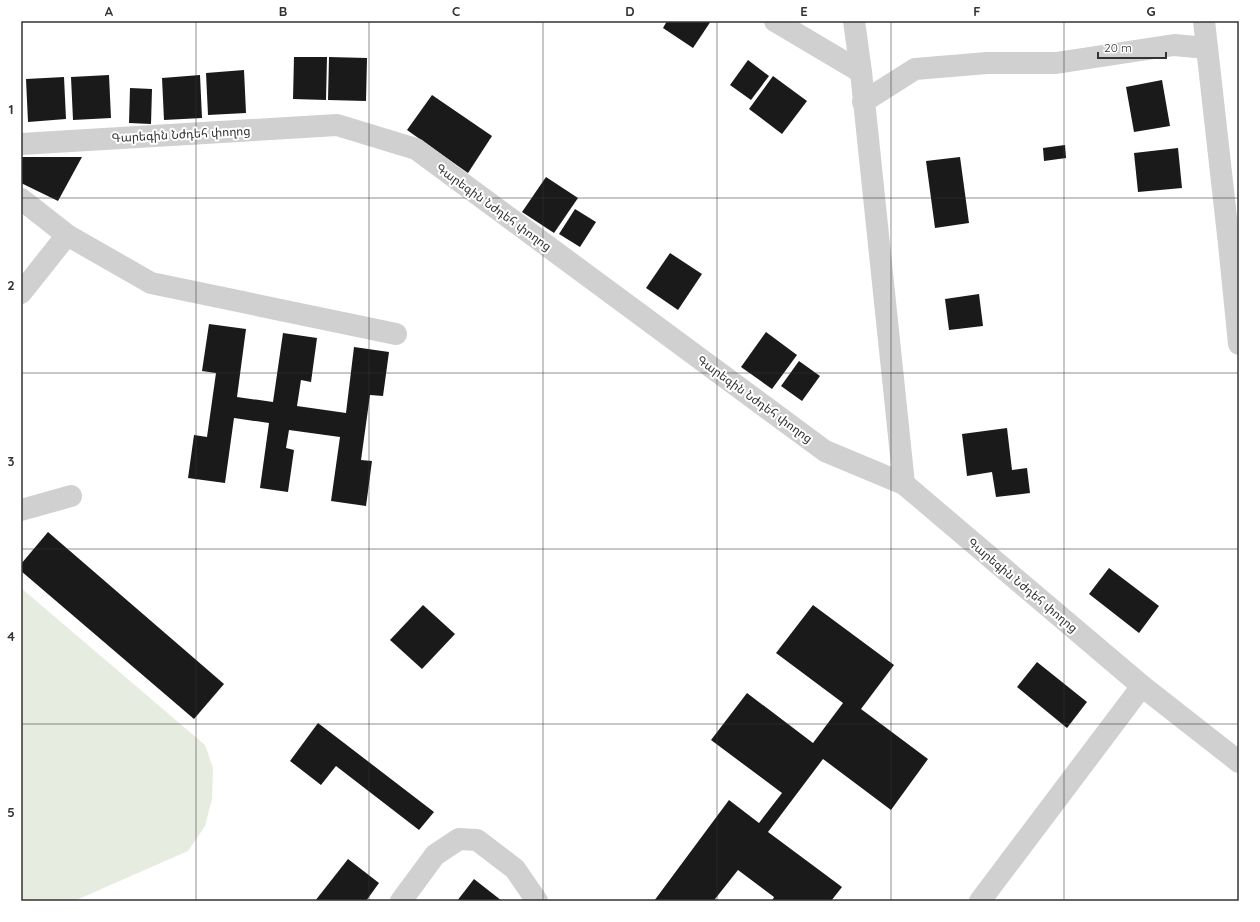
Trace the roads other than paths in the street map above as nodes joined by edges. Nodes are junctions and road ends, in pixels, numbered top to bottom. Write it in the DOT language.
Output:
graph roads {
  1 [pos="775,21"];
  2 [pos="854,21"];
  3 [pos="1204,21"];
  4 [pos="1207,48"];
  5 [pos="861,72"];
  6 [pos="864,102"];
  7 [pos="21,144"];
  8 [pos="21,199"];
  9 [pos="67,234"];
  10 [pos="21,293"];
  11 [pos="396,334"];
  12 [pos="1239,344"];
  13 [pos="904,484"];
  14 [pos="72,496"];
  15 [pos="21,510"];
  16 [pos="1142,686"];
  17 [pos="1239,762"];
  18 [pos="400,901"];
  19 [pos="536,901"];
  20 [pos="980,901"];
  1 -- 5 [label="street"];
  2 -- 5 [label="street"];
  3 -- 4 [label="street"];
  4 -- 6 [label="street"];
  4 -- 12 [label="street"];
  5 -- 6 [label="street"];
  6 -- 13 [label="street"];
  7 -- 13 [label="street, Գարեգին Նժդեհ փողոց"];
  8 -- 9 [label="street"];
  9 -- 10 [label="street"];
  9 -- 11 [label="street"];
  13 -- 16 [label="street, Գարեգին Նժդեհ փողոց"];
  14 -- 15 [label="street"];
  16 -- 17 [label="street, Գարեգին Նժդեհ փողոց"];
  16 -- 20 [label="street"];
  18 -- 19 [label="street"];
}
